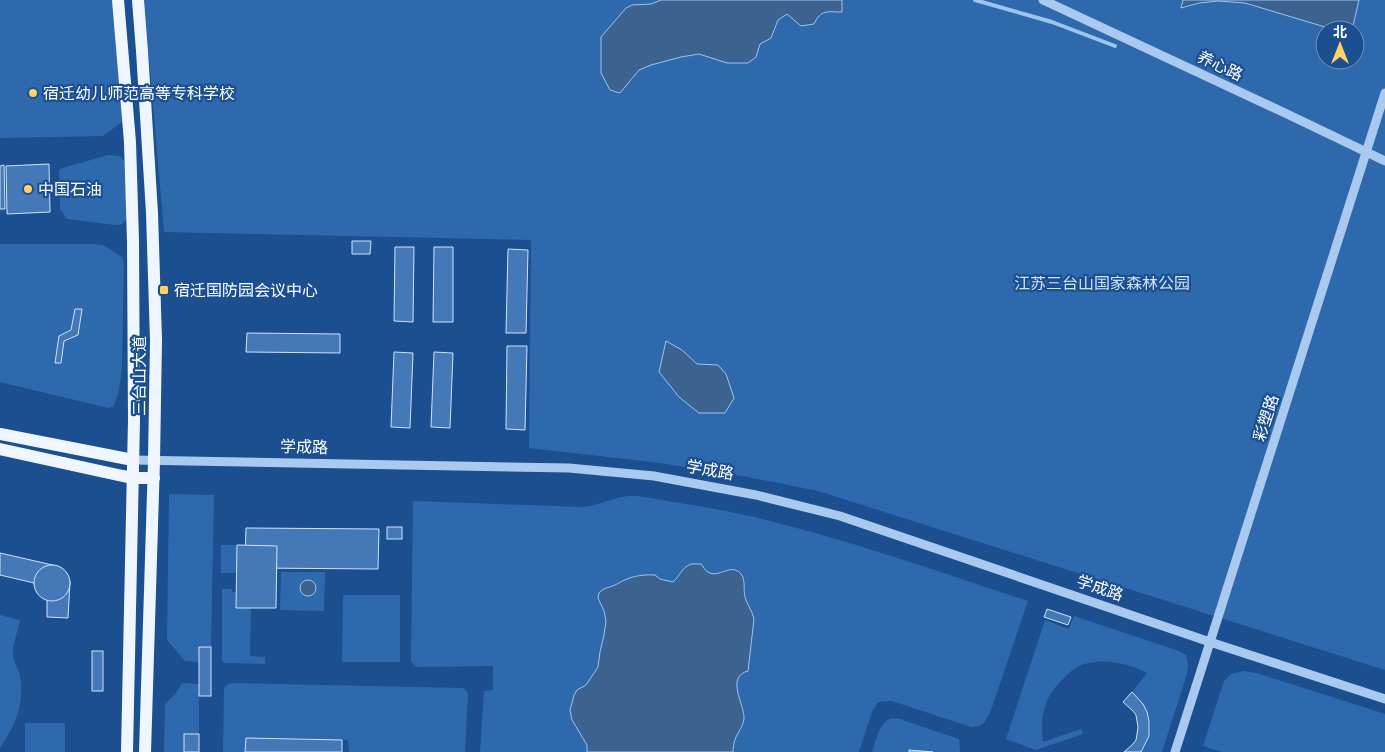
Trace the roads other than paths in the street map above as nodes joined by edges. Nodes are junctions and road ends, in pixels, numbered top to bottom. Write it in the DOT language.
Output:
graph roads {
  1 [pos="118,0"];
  2 [pos="138,0"];
  3 [pos="1043,0"];
  4 [pos="1385,93"];
  5 [pos="1366,153"];
  6 [pos="1385,161"];
  7 [pos="0,434"];
  8 [pos="0,449"];
  9 [pos="133,460"];
  10 [pos="154,461"];
  11 [pos="133,478"];
  12 [pos="154,478"];
  13 [pos="1210,642"];
  14 [pos="1385,699"];
  15 [pos="127,752"];
  16 [pos="145,752"];
  17 [pos="1175,752"];
  1 -- 9 [label="main road, 三台山大道"];
  2 -- 10 [label="main road, 三台山大道"];
  3 -- 5 [label="street, 养心路"];
  4 -- 5 [label="street, 彩塑路"];
  5 -- 6 [label="street, 养心路"];
  5 -- 13 [label="street, 彩塑路"];
  7 -- 9 [label="main road, 学成路"];
  8 -- 11 [label="main road"];
  9 -- 10 [label="street, 学成路"];
  9 -- 11 [label="main road, 三台山大道"];
  10 -- 12 [label="main road, 三台山大道"];
  10 -- 13 [label="street, 学成路"];
  11 -- 12 [label="main road"];
  11 -- 15 [label="main road, 三台山大道"];
  12 -- 16 [label="main road, 三台山大道"];
  13 -- 14 [label="street, 学成路"];
  13 -- 17 [label="street, 彩塑路"];
}
